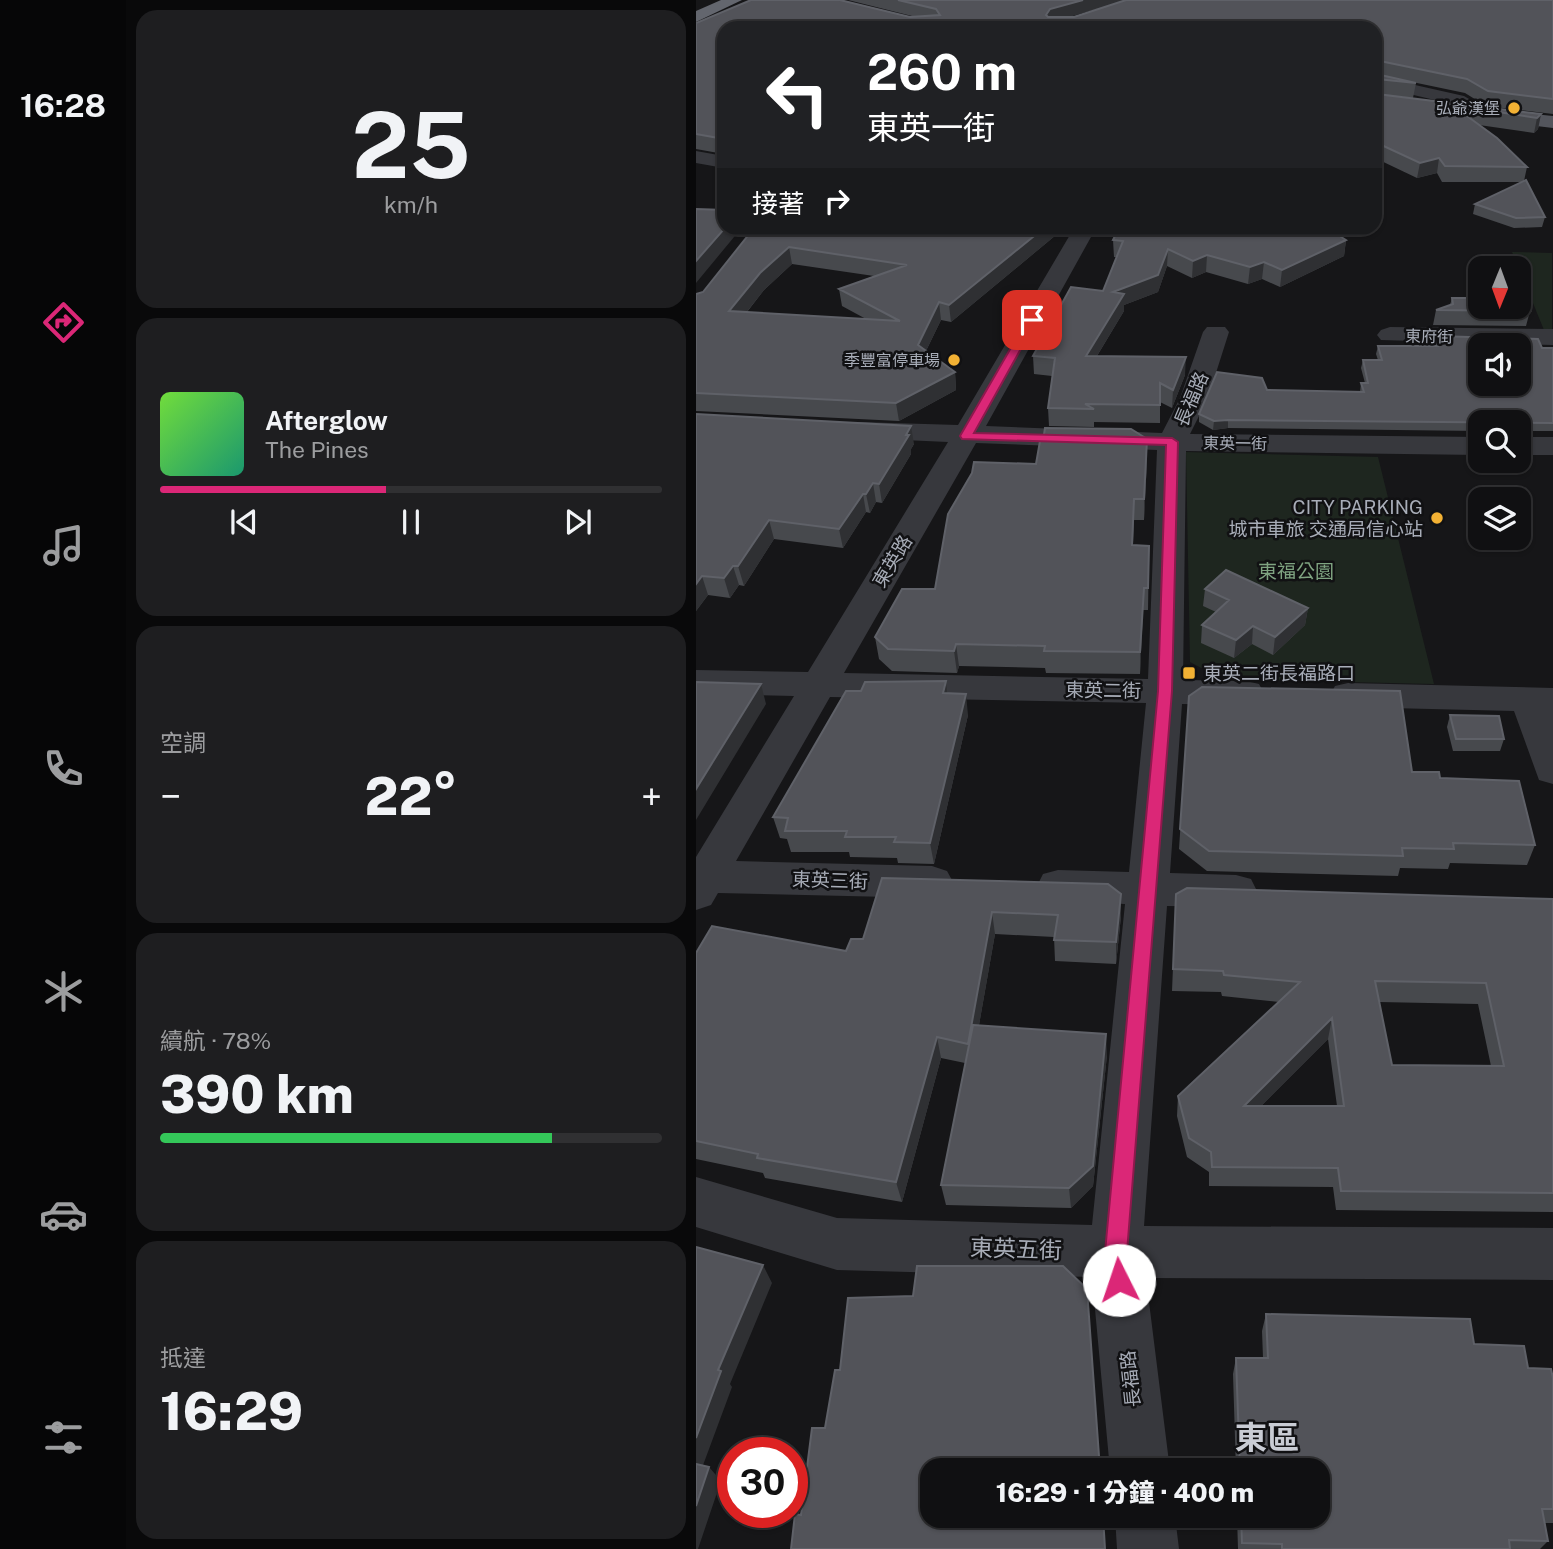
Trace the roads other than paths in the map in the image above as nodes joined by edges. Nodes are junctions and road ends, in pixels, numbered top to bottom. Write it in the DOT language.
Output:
graph roads {
  1 [pos="734,0"];
  2 [pos="753,4"];
  3 [pos="696,17"];
  4 [pos="696,27"];
  5 [pos="1382,83"];
  6 [pos="1382,102"];
  7 [pos="1487,115"];
  8 [pos="1552,122"];
  9 [pos="696,158"];
  10 [pos="717,161"];
  11 [pos="1081,235"];
  12 [pos="1216,332"];
  13 [pos="1390,335"];
  14 [pos="1552,337"];
  15 [pos="831,428"];
  16 [pos="966,436"];
  17 [pos="1172,442"];
  18 [pos="1468,446"];
  19 [pos="1531,446"];
  20 [pos="1552,446"];
  21 [pos="696,682"];
  22 [pos="817,685"];
  23 [pos="1165,691"];
  24 [pos="1277,694"];
  25 [pos="1319,695"];
  26 [pos="1540,700"];
  27 [pos="1552,770"];
  28 [pos="699,882"];
  29 [pos="968,883"];
  30 [pos="1024,885"];
  31 [pos="1149,888"];
  32 [pos="1274,892"];
  33 [pos="696,1202"];
  34 [pos="1116,1252"];
  35 [pos="1552,1254"];
  36 [pos="1139,1458"];
  37 [pos="1146,1528"];
  38 [pos="1149,1549"];
  1 -- 3 [label="highway"];
  2 -- 4 [label="street"];
  5 -- 7 [label="street"];
  6 -- 7 [label="main road"];
  7 -- 8 [label="main road"];
  9 -- 10 [label="street"];
  11 -- 16 [label="street, 東英路"];
  12 -- 17 [label="street, 長福路"];
  13 -- 14 [label="street, 東府街"];
  15 -- 16 [label="street, 東英一街"];
  16 -- 17 [label="street, 東英一街"];
  16 -- 22 [label="street, 東英路"];
  17 -- 18 [label="street, 東英一街"];
  17 -- 23 [label="street, 長福路"];
  19 -- 20 [label="street"];
  21 -- 22 [label="street, 東英二街"];
  22 -- 23 [label="street, 東英二街"];
  22 -- 28 [label="street, 東英路"];
  23 -- 24 [label="street, 東英二街"];
  23 -- 31 [label="street, 長福路"];
  25 -- 26 [label="street"];
  26 -- 27 [label="street"];
  28 -- 29 [label="street, 東英三街"];
  30 -- 31 [label="street"];
  31 -- 32 [label="street"];
  31 -- 34 [label="street, 長福路"];
  33 -- 34 [label="street, 東英五街"];
  34 -- 35 [label="street, 東英五街"];
  34 -- 36 [label="street, 長福路"];
  37 -- 38 [label="street"];
}
